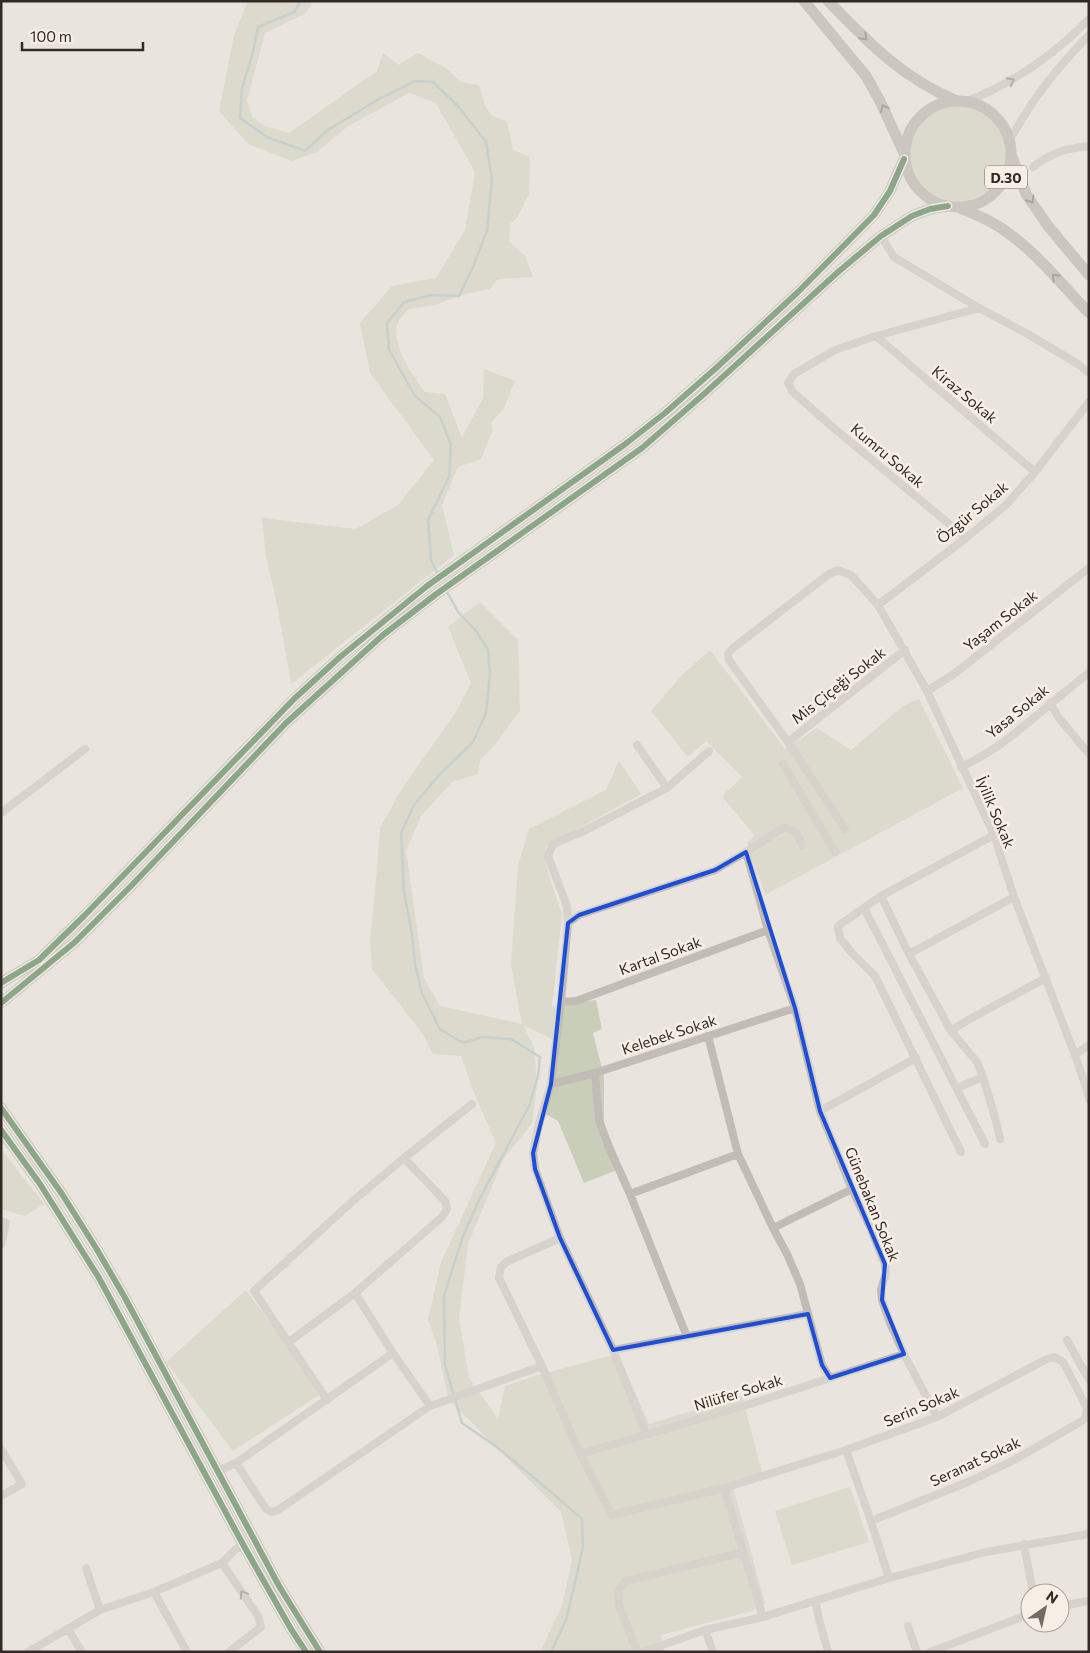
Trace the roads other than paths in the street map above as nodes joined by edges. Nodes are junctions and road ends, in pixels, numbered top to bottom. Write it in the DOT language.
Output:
graph roads {
  1 [pos="804,1"];
  2 [pos="828,1"];
  3 [pos="1089,19"];
  4 [pos="1089,35"];
  5 [pos="961,100"];
  6 [pos="1010,140"];
  7 [pos="1089,146"];
  8 [pos="1011,155"];
  9 [pos="904,156"];
  10 [pos="1033,167"];
  11 [pos="953,207"];
  12 [pos="881,236"];
  13 [pos="1089,275"];
  14 [pos="979,308"];
  15 [pos="1089,313"];
  16 [pos="876,336"];
  17 [pos="1089,373"];
  18 [pos="1089,402"];
  19 [pos="1035,472"];
  20 [pos="966,538"];
  21 [pos="1089,568"];
  22 [pos="431,591"];
  23 [pos="878,605"];
  24 [pos="905,650"];
  25 [pos="1089,673"];
  26 [pos="926,691"];
  27 [pos="1050,703"];
  28 [pos="788,742"];
  29 [pos="637,745"];
  30 [pos="85,749"];
  31 [pos="710,751"];
  32 [pos="1089,754"];
  33 [pos="783,764"];
  34 [pos="961,767"];
  35 [pos="667,788"];
  36 [pos="1,814"];
  37 [pos="846,829"];
  38 [pos="994,835"];
  39 [pos="802,844"];
  40 [pos="746,852"];
  41 [pos="835,852"];
  42 [pos="881,896"];
  43 [pos="1014,897"];
  44 [pos="864,908"];
  45 [pos="568,923"];
  46 [pos="768,930"];
  47 [pos="909,954"];
  48 [pos="1046,978"];
  49 [pos="1,983"];
  50 [pos="561,1002"];
  51 [pos="1,1003"];
  52 [pos="795,1008"];
  53 [pos="951,1031"];
  54 [pos="708,1036"];
  55 [pos="1089,1045"];
  56 [pos="1075,1055"];
  57 [pos="916,1058"];
  58 [pos="594,1073"];
  59 [pos="983,1077"];
  60 [pos="552,1084"];
  61 [pos="957,1088"];
  62 [pos="1089,1099"];
  63 [pos="472,1104"];
  64 [pos="1,1108"];
  65 [pos="820,1111"];
  66 [pos="1,1130"];
  67 [pos="1000,1139"];
  68 [pos="986,1144"];
  69 [pos="961,1152"];
  70 [pos="738,1154"];
  71 [pos="404,1158"];
  72 [pos="852,1189"];
  73 [pos="630,1194"];
  74 [pos="1,1221"];
  75 [pos="773,1228"];
  76 [pos="560,1238"];
  77 [pos="1,1244"];
  78 [pos="356,1293"];
  79 [pos="808,1314"];
  80 [pos="687,1337"];
  81 [pos="1067,1340"];
  82 [pos="289,1342"];
  83 [pos="613,1350"];
  84 [pos="393,1353"];
  85 [pos="904,1354"];
  86 [pos="542,1366"];
  87 [pos="830,1378"];
  88 [pos="1089,1380"];
  89 [pos="327,1400"];
  90 [pos="433,1404"];
  91 [pos="937,1417"];
  92 [pos="1086,1417"];
  93 [pos="646,1434"];
  94 [pos="1,1449"];
  95 [pos="846,1450"];
  96 [pos="580,1454"];
  97 [pos="236,1463"];
  98 [pos="218,1471"];
  99 [pos="724,1488"];
  100 [pos="1,1496"];
  101 [pos="871,1521"];
  102 [pos="1087,1535"];
  103 [pos="243,1543"];
  104 [pos="1024,1544"];
  105 [pos="744,1552"];
  106 [pos="222,1563"];
  107 [pos="86,1568"];
  108 [pos="889,1578"];
  109 [pos="1031,1583"];
  110 [pos="154,1592"];
  111 [pos="816,1600"];
  112 [pos="1089,1601"];
  113 [pos="1070,1604"];
  114 [pos="100,1610"];
  115 [pos="763,1617"];
  116 [pos="1020,1618"];
  117 [pos="908,1626"];
  118 [pos="68,1629"];
  119 [pos="705,1630"];
  120 [pos="28,1652"];
  121 [pos="82,1652"];
  122 [pos="187,1652"];
  123 [pos="229,1652"];
  124 [pos="306,1652"];
  125 [pos="322,1652"];
  126 [pos="637,1652"];
  127 [pos="643,1652"];
  128 [pos="713,1652"];
  129 [pos="828,1652"];
  130 [pos="917,1652"];
  131 [pos="930,1652"];
  9 -- 1 [label="highway, one-way"];
  2 -- 5 [label="highway, D.30, one-way"];
  5 -- 3 [label="street, one-way"];
  4 -- 6 [label="street"];
  5 -- 6 [label="highway, D.30"];
  5 -- 9 [label="highway"];
  6 -- 8 [label="highway, D.30"];
  7 -- 10 [label="street"];
  8 -- 11 [label="highway, D.30"];
  8 -- 13 [label="highway, D.30, one-way"];
  9 -- 11 [label="highway"];
  9 -- 22 [label="highway"];
  11 -- 12 [label="highway"];
  15 -- 11 [label="highway, one-way"];
  12 -- 14 [label="street"];
  12 -- 22 [label="highway"];
  14 -- 16 [label="street"];
  14 -- 17 [label="street"];
  16 -- 19 [label="street, Kiraz Sokak"];
  16 -- 20 [label="street, Kumru Sokak"];
  18 -- 19 [label="street, Özgür Sokak"];
  19 -- 20 [label="street, Özgür Sokak"];
  20 -- 23 [label="street, Özgür Sokak"];
  21 -- 26 [label="street, Yaşam Sokak"];
  22 -- 49 [label="highway"];
  22 -- 51 [label="highway"];
  23 -- 24 [label="street, İyilik Sokak"];
  23 -- 28 [label="street, İyilik Sokak"];
  24 -- 26 [label="street, İyilik Sokak"];
  24 -- 28 [label="street, Mis Çiçeği Sokak"];
  25 -- 27 [label="street, Yasa Sokak"];
  26 -- 34 [label="street, İyilik Sokak"];
  27 -- 32 [label="street"];
  27 -- 34 [label="street, Yasa Sokak"];
  28 -- 37 [label="street"];
  29 -- 35 [label="street"];
  30 -- 36 [label="street"];
  31 -- 35 [label="street"];
  33 -- 41 [label="street"];
  34 -- 38 [label="street, İyilik Sokak"];
  35 -- 45 [label="street"];
  38 -- 42 [label="street"];
  38 -- 43 [label="street, İyilik Sokak"];
  39 -- 40 [label="street"];
  40 -- 45 [label="street"];
  40 -- 46 [label="street, Günebakan Sokak"];
  42 -- 44 [label="street"];
  42 -- 47 [label="street"];
  43 -- 47 [label="street"];
  43 -- 48 [label="street, İyilik Sokak"];
  44 -- 57 [label="street"];
  44 -- 61 [label="street"];
  45 -- 50 [label="street"];
  46 -- 50 [label="street, Kartal Sokak"];
  46 -- 52 [label="street, Günebakan Sokak"];
  47 -- 53 [label="street"];
  48 -- 53 [label="street"];
  48 -- 56 [label="street, İyilik Sokak"];
  50 -- 60 [label="street"];
  52 -- 54 [label="street, Kelebek Sokak"];
  52 -- 65 [label="street, Günebakan Sokak"];
  53 -- 59 [label="street"];
  54 -- 58 [label="street, Kelebek Sokak"];
  54 -- 70 [label="street"];
  55 -- 56 [label="street"];
  56 -- 62 [label="street, İyilik Sokak"];
  57 -- 65 [label="street"];
  57 -- 69 [label="street"];
  58 -- 60 [label="street, Kelebek Sokak"];
  58 -- 73 [label="street"];
  59 -- 61 [label="street"];
  59 -- 67 [label="street"];
  60 -- 76 [label="street"];
  61 -- 68 [label="street"];
  63 -- 71 [label="street"];
  64 -- 98 [label="highway"];
  65 -- 72 [label="street, Günebakan Sokak"];
  66 -- 103 [label="highway"];
  70 -- 73 [label="street"];
  70 -- 75 [label="street"];
  71 -- 78 [label="street"];
  71 -- 82 [label="street"];
  72 -- 75 [label="street"];
  72 -- 85 [label="street, Günebakan Sokak"];
  73 -- 80 [label="street"];
  74 -- 77 [label="street"];
  75 -- 79 [label="street"];
  76 -- 83 [label="street"];
  76 -- 86 [label="street"];
  78 -- 82 [label="street"];
  78 -- 84 [label="street"];
  79 -- 80 [label="street"];
  79 -- 87 [label="street"];
  80 -- 83 [label="street"];
  81 -- 88 [label="street"];
  82 -- 89 [label="street"];
  83 -- 93 [label="street"];
  84 -- 89 [label="street"];
  84 -- 90 [label="street"];
  85 -- 87 [label="street, Nilüfer Sokak"];
  85 -- 91 [label="street, Günebakan Sokak"];
  86 -- 90 [label="street"];
  86 -- 96 [label="street"];
  87 -- 93 [label="street, Nilüfer Sokak"];
  89 -- 97 [label="street"];
  90 -- 97 [label="street"];
  91 -- 92 [label="street, Serin Sokak"];
  91 -- 95 [label="street, Serin Sokak"];
  92 -- 101 [label="street, Seranat Sokak"];
  93 -- 96 [label="street, Nilüfer Sokak"];
  94 -- 100 [label="street"];
  95 -- 99 [label="street, Serin Sokak"];
  95 -- 101 [label="street"];
  96 -- 99 [label="street, Serin Sokak"];
  97 -- 98 [label="street"];
  98 -- 125 [label="highway"];
  99 -- 105 [label="street"];
  101 -- 108 [label="street"];
  102 -- 104 [label="street"];
  103 -- 106 [label="street"];
  103 -- 124 [label="highway"];
  104 -- 108 [label="street"];
  104 -- 109 [label="street"];
  105 -- 115 [label="street"];
  105 -- 126 [label="street"];
  106 -- 110 [label="street"];
  123 -- 106 [label="street, one-way"];
  107 -- 114 [label="street"];
  108 -- 111 [label="street"];
  110 -- 114 [label="street"];
  110 -- 122 [label="street"];
  111 -- 115 [label="street"];
  111 -- 129 [label="street"];
  112 -- 113 [label="street"];
  114 -- 118 [label="street"];
  115 -- 119 [label="street"];
  116 -- 131 [label="street"];
  117 -- 130 [label="street"];
  118 -- 120 [label="street"];
  118 -- 121 [label="street"];
  119 -- 127 [label="street"];
  119 -- 128 [label="street"];
}
